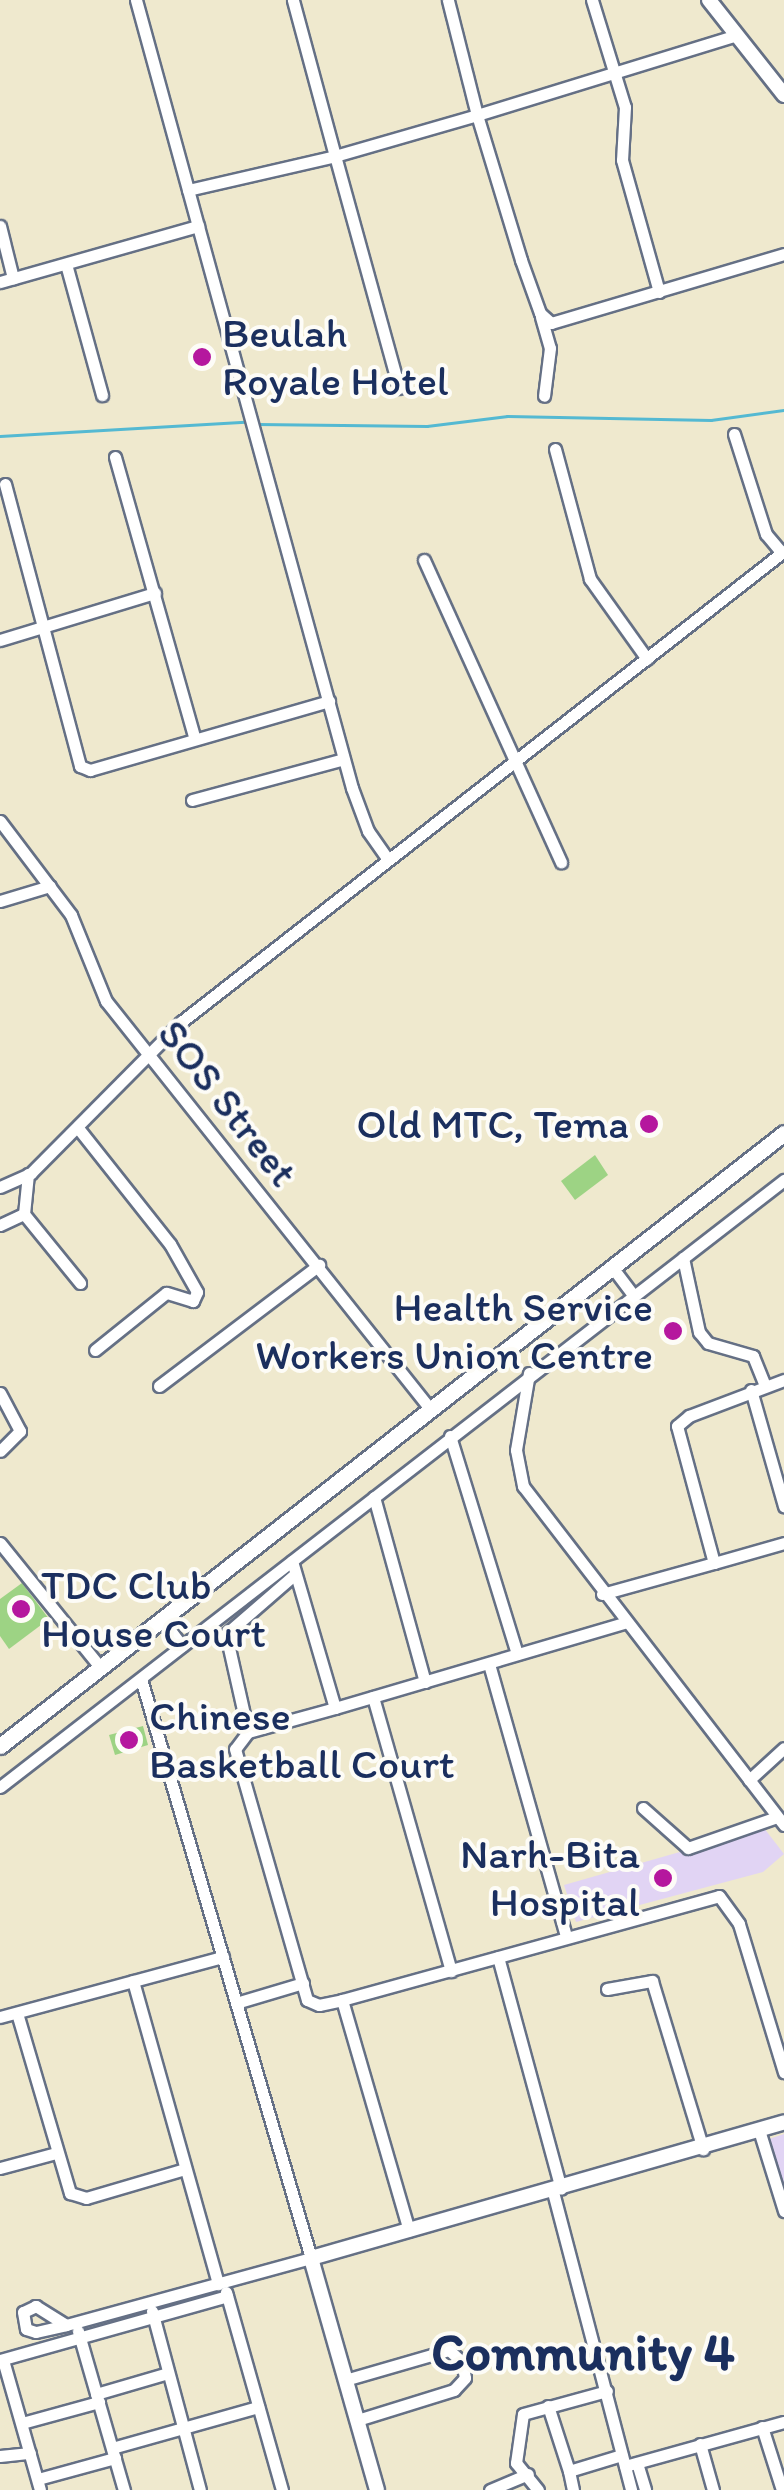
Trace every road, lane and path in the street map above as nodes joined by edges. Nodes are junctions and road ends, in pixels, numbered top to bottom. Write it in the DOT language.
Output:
graph roads {
  1 [pos="136,0"];
  2 [pos="293,0"];
  3 [pos="448,0"];
  4 [pos="592,0"];
  5 [pos="708,0"];
  6 [pos="737,34"];
  7 [pos="614,72"];
  8 [pos="784,95"];
  9 [pos="477,114"];
  10 [pos="335,156"];
  11 [pos="188,190"];
  12 [pos="0,226"];
  13 [pos="198,226"];
  14 [pos="784,254"];
  15 [pos="66,264"];
  16 [pos="6,280"];
  17 [pos="659,292"];
  18 [pos="540,312"];
  19 [pos="400,388"];
  20 [pos="102,396"];
  21 [pos="544,396"];
  22 [pos="734,434"];
  23 [pos="555,449"];
  24 [pos="115,457"];
  25 [pos="5,484"];
  26 [pos="783,552"];
  27 [pos="424,560"];
  28 [pos="155,593"];
  29 [pos="42,628"];
  30 [pos="0,640"];
  31 [pos="647,658"];
  32 [pos="329,702"];
  33 [pos="195,740"];
  34 [pos="344,758"];
  35 [pos="515,760"];
  36 [pos="192,800"];
  37 [pos="0,821"];
  38 [pos="388,860"];
  39 [pos="561,862"];
  40 [pos="50,886"];
  41 [pos="0,901"];
  42 [pos="148,1056"];
  43 [pos="78,1128"];
  44 [pos="784,1133"];
  45 [pos="28,1174"];
  46 [pos="784,1180"];
  47 [pos="0,1187"];
  48 [pos="24,1214"];
  49 [pos="0,1225"];
  50 [pos="683,1258"];
  51 [pos="319,1265"];
  52 [pos="612,1267"];
  53 [pos="80,1283"];
  54 [pos="632,1294"];
  55 [pos="95,1350"];
  56 [pos="529,1373"];
  57 [pos="784,1380"];
  58 [pos="765,1385"];
  59 [pos="159,1386"];
  60 [pos="752,1390"];
  61 [pos="0,1393"];
  62 [pos="430,1410"];
  63 [pos="450,1436"];
  64 [pos="0,1451"];
  65 [pos="374,1497"];
  66 [pos="784,1506"];
  67 [pos="784,1543"];
  68 [pos="0,1544"];
  69 [pos="714,1562"];
  70 [pos="294,1568"];
  71 [pos="602,1594"];
  72 [pos="161,1618"];
  73 [pos="624,1623"];
  74 [pos="182,1646"];
  75 [pos="517,1654"];
  76 [pos="489,1664"];
  77 [pos="100,1667"];
  78 [pos="141,1679"];
  79 [pos="425,1682"];
  80 [pos="373,1697"];
  81 [pos="334,1708"];
  82 [pos="248,1732"];
  83 [pos="0,1746"];
  84 [pos="784,1748"];
  85 [pos="749,1780"];
  86 [pos="0,1787"];
  87 [pos="643,1808"];
  88 [pos="781,1821"];
  89 [pos="566,1936"];
  90 [pos="223,1957"];
  91 [pos="498,1957"];
  92 [pos="451,1971"];
  93 [pos="133,1982"];
  94 [pos="303,1983"];
  95 [pos="607,1989"];
  96 [pos="342,2000"];
  97 [pos="236,2004"];
  98 [pos="17,2012"];
  99 [pos="0,2017"];
  100 [pos="784,2072"];
  101 [pos="784,2122"];
  102 [pos="759,2130"];
  103 [pos="703,2149"];
  104 [pos="56,2152"];
  105 [pos="0,2168"];
  106 [pos="185,2169"];
  107 [pos="557,2191"];
  108 [pos="784,2212"];
  109 [pos="409,2230"];
  110 [pos="311,2258"];
  111 [pos="223,2288"];
  112 [pos="151,2309"];
  113 [pos="80,2336"];
  114 [pos="2,2360"];
  115 [pos="168,2373"];
  116 [pos="345,2380"];
  117 [pos="607,2391"];
  118 [pos="98,2398"];
  119 [pos="548,2406"];
  120 [pos="258,2407"];
  121 [pos="357,2420"];
  122 [pos="22,2422"];
  123 [pos="784,2422"];
  124 [pos="762,2427"];
  125 [pos="183,2428"];
  126 [pos="700,2444"];
  127 [pos="30,2452"];
  128 [pos="113,2453"];
  129 [pos="0,2456"];
  130 [pos="628,2462"];
  131 [pos="569,2471"];
  132 [pos="528,2474"];
  133 [pos="39,2484"];
  134 [pos="124,2490"];
  135 [pos="200,2490"];
  136 [pos="282,2490"];
  137 [pos="377,2490"];
  138 [pos="490,2490"];
  139 [pos="538,2490"];
  140 [pos="574,2490"];
  141 [pos="631,2490"];
  142 [pos="644,2490"];
  143 [pos="714,2490"];
  144 [pos="782,2490"];
  1 -- 11 [label="street"];
  2 -- 10 [label="street"];
  3 -- 9 [label="street"];
  4 -- 7 [label="street"];
  5 -- 6 [label="street"];
  6 -- 7 [label="street"];
  6 -- 8 [label="street"];
  7 -- 9 [label="street"];
  7 -- 17 [label="street"];
  9 -- 10 [label="street"];
  9 -- 18 [label="street"];
  10 -- 11 [label="street"];
  10 -- 19 [label="street"];
  11 -- 13 [label="street"];
  12 -- 16 [label="street"];
  13 -- 15 [label="street"];
  13 -- 32 [label="street"];
  14 -- 17 [label="street"];
  15 -- 16 [label="street"];
  15 -- 20 [label="street"];
  17 -- 18 [label="street"];
  18 -- 21 [label="street"];
  22 -- 26 [label="street"];
  23 -- 31 [label="street"];
  24 -- 28 [label="street"];
  25 -- 29 [label="street"];
  26 -- 31 [label="street"];
  27 -- 35 [label="street"];
  28 -- 29 [label="street"];
  28 -- 33 [label="street"];
  29 -- 30 [label="street"];
  29 -- 33 [label="street"];
  31 -- 35 [label="street"];
  32 -- 33 [label="street"];
  32 -- 34 [label="street"];
  34 -- 36 [label="street"];
  34 -- 38 [label="street"];
  35 -- 38 [label="street"];
  35 -- 39 [label="street"];
  37 -- 40 [label="street, SOS Street"];
  38 -- 42 [label="street"];
  40 -- 41 [label="street"];
  40 -- 42 [label="street, SOS Street"];
  42 -- 43 [label="street"];
  42 -- 51 [label="street, SOS Street"];
  43 -- 45 [label="street"];
  43 -- 55 [label="street"];
  44 -- 52 [label="main road"];
  45 -- 47 [label="street"];
  45 -- 48 [label="street"];
  46 -- 50 [label="street"];
  48 -- 49 [label="street"];
  48 -- 53 [label="street"];
  50 -- 54 [label="street"];
  50 -- 58 [label="street"];
  51 -- 59 [label="street"];
  51 -- 62 [label="street, SOS Street"];
  52 -- 54 [label="street"];
  52 -- 62 [label="main road"];
  54 -- 56 [label="street"];
  56 -- 63 [label="street"];
  56 -- 71 [label="street"];
  57 -- 58 [label="street"];
  58 -- 60 [label="street"];
  60 -- 66 [label="street"];
  60 -- 69 [label="street"];
  61 -- 64 [label="street"];
  62 -- 72 [label="main road"];
  63 -- 65 [label="street"];
  63 -- 75 [label="street"];
  65 -- 70 [label="street"];
  65 -- 79 [label="street"];
  67 -- 69 [label="street"];
  68 -- 77 [label="street"];
  69 -- 71 [label="street"];
  70 -- 74 [label="street"];
  70 -- 81 [label="street"];
  70 -- 82 [label="street"];
  71 -- 73 [label="street"];
  72 -- 74 [label="street"];
  72 -- 77 [label="main road"];
  73 -- 75 [label="street"];
  73 -- 85 [label="street"];
  74 -- 78 [label="street"];
  75 -- 76 [label="street"];
  76 -- 79 [label="street"];
  76 -- 89 [label="street"];
  77 -- 83 [label="main road"];
  78 -- 86 [label="street"];
  78 -- 90 [label="street"];
  79 -- 80 [label="street"];
  80 -- 81 [label="street"];
  80 -- 92 [label="street"];
  81 -- 82 [label="street"];
  82 -- 94 [label="street"];
  84 -- 85 [label="street"];
  85 -- 88 [label="street"];
  87 -- 88 [label="street"];
  89 -- 91 [label="street"];
  89 -- 100 [label="street"];
  90 -- 93 [label="street"];
  90 -- 97 [label="street"];
  91 -- 92 [label="street"];
  91 -- 107 [label="street"];
  92 -- 96 [label="street"];
  93 -- 98 [label="street"];
  93 -- 106 [label="street"];
  94 -- 96 [label="street"];
  94 -- 97 [label="street"];
  95 -- 103 [label="street"];
  96 -- 109 [label="street"];
  97 -- 110 [label="street"];
  98 -- 99 [label="street"];
  98 -- 104 [label="street"];
  101 -- 102 [label="street"];
  102 -- 103 [label="street"];
  102 -- 108 [label="street"];
  103 -- 107 [label="street"];
  104 -- 105 [label="street"];
  104 -- 106 [label="street"];
  106 -- 111 [label="street"];
  107 -- 109 [label="street"];
  107 -- 117 [label="street"];
  109 -- 110 [label="street"];
  110 -- 111 [label="street"];
  110 -- 116 [label="street"];
  111 -- 112 [label="street"];
  111 -- 120 [label="street"];
  112 -- 113 [label="street"];
  112 -- 113 [label="street"];
  112 -- 115 [label="street"];
  113 -- 114 [label="street"];
  113 -- 118 [label="street"];
  114 -- 122 [label="street"];
  115 -- 118 [label="street"];
  115 -- 125 [label="street"];
  116 -- 121 [label="street"];
  116 -- 121 [label="street"];
  117 -- 119 [label="street"];
  117 -- 130 [label="street"];
  118 -- 122 [label="street"];
  118 -- 128 [label="street"];
  119 -- 131 [label="street"];
  119 -- 132 [label="street"];
  120 -- 125 [label="street"];
  120 -- 136 [label="street"];
  121 -- 137 [label="street"];
  122 -- 127 [label="street"];
  123 -- 124 [label="street"];
  124 -- 126 [label="street"];
  124 -- 144 [label="street"];
  125 -- 128 [label="street"];
  125 -- 135 [label="street"];
  126 -- 130 [label="street"];
  126 -- 143 [label="street"];
  127 -- 129 [label="street"];
  127 -- 133 [label="street"];
  128 -- 133 [label="street"];
  128 -- 134 [label="street"];
  130 -- 131 [label="street"];
  130 -- 141 [label="street"];
  130 -- 142 [label="street"];
  131 -- 140 [label="street"];
  132 -- 138 [label="street"];
  132 -- 139 [label="street"];
}
